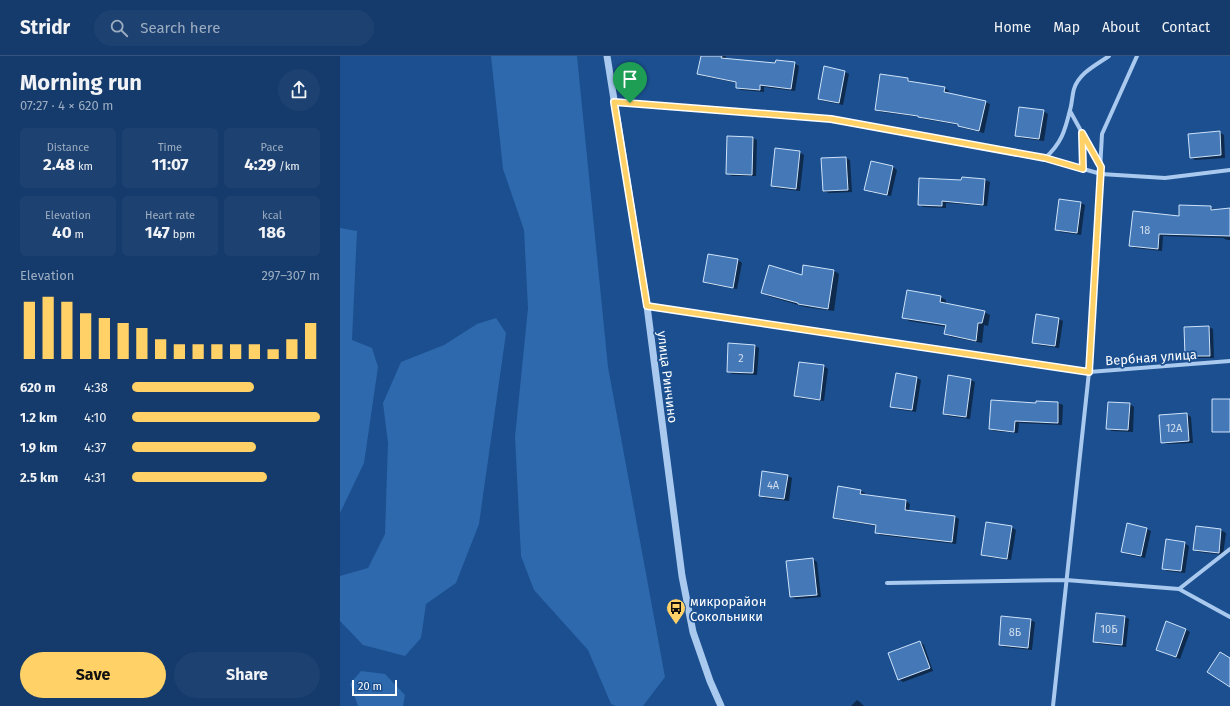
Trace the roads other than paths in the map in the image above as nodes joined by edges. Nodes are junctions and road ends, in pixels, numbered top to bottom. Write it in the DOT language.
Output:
graph roads {
  1 [pos="607,56"];
  2 [pos="1109,56"];
  3 [pos="1137,56"];
  4 [pos="614,102"];
  5 [pos="1070,111"];
  6 [pos="1082,133"];
  7 [pos="1045,158"];
  8 [pos="1101,167"];
  9 [pos="1083,169"];
  10 [pos="1230,170"];
  11 [pos="1101,174"];
  12 [pos="647,306"];
  13 [pos="1230,361"];
  14 [pos="1089,372"];
  15 [pos="1230,549"];
  16 [pos="1066,580"];
  17 [pos="887,583"];
  18 [pos="1179,589"];
  19 [pos="1230,617"];
  20 [pos="721,706"];
  21 [pos="1052,706"];
  1 -- 4 [label="street, улица Ринчино"];
  2 -- 5 [label="street"];
  3 -- 8 [label="street"];
  4 -- 7 [label="street"];
  4 -- 12 [label="street, улица Ринчино"];
  5 -- 6 [label="street"];
  5 -- 7 [label="street"];
  6 -- 8 [label="street"];
  6 -- 9 [label="street"];
  7 -- 9 [label="street"];
  8 -- 11 [label="street"];
  9 -- 11 [label="street"];
  10 -- 11 [label="street"];
  11 -- 14 [label="street"];
  12 -- 14 [label="street, Вербная улица"];
  12 -- 20 [label="street, улица Ринчино"];
  13 -- 14 [label="street, Вербная улица"];
  14 -- 16 [label="street"];
  15 -- 18 [label="street"];
  16 -- 17 [label="street"];
  16 -- 18 [label="street"];
  16 -- 21 [label="street"];
  18 -- 19 [label="street"];
}
